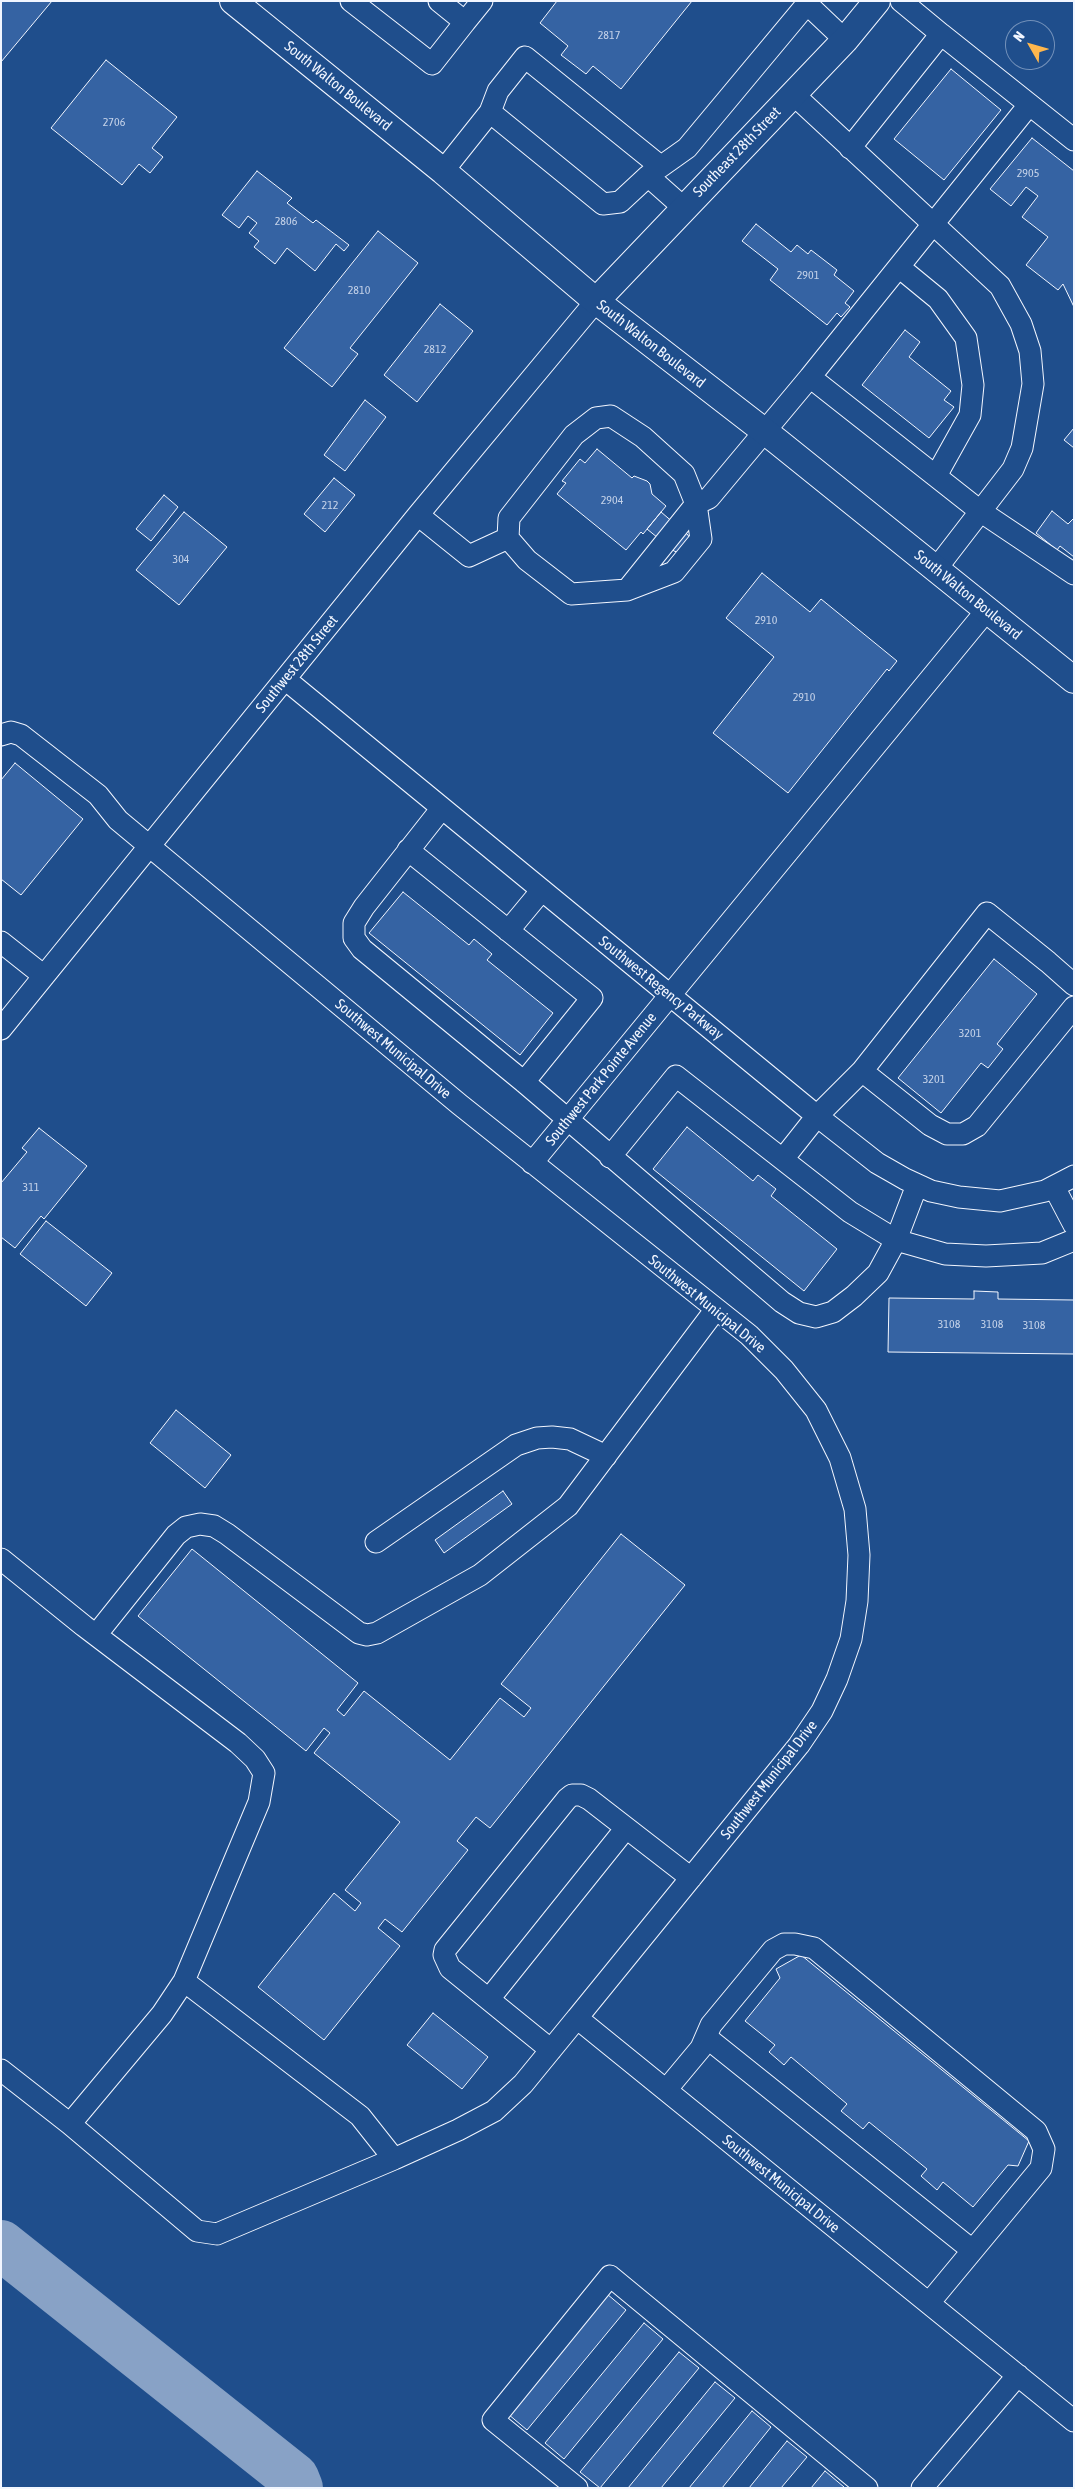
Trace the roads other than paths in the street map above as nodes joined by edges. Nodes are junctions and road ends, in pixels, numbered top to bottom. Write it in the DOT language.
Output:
graph roads {
  1 [pos="234,1"];
  2 [pos="351,1"];
  3 [pos="439,1"];
  4 [pos="482,1"];
  5 [pos="877,1"];
  6 [pos="901,1"];
  7 [pos="806,3"];
  8 [pos="466,22"];
  9 [pos="941,34"];
  10 [pos="845,40"];
  11 [pos="793,94"];
  12 [pos="1029,104"];
  13 [pos="490,112"];
  14 [pos="1074,140"];
  15 [pos="850,148"];
  16 [pos="442,171"];
  17 [pos="654,171"];
  18 [pos="684,208"];
  19 [pos="933,225"];
  20 [pos="899,267"];
  21 [pos="596,301"];
  22 [pos="810,377"];
  23 [pos="765,432"];
  24 [pos="936,476"];
  25 [pos="696,504"];
  26 [pos="980,511"];
  27 [pos="418,516"];
  28 [pos="508,538"];
  29 [pos="936,569"];
  30 [pos="1074,574"];
  31 [pos="987,610"];
  32 [pos="285,679"];
  33 [pos="1074,680"];
  34 [pos="1,735"];
  35 [pos="442,808"];
  36 [pos="149,847"];
  37 [pos="408,850"];
  38 [pos="542,890"];
  39 [pos="508,931"];
  40 [pos="1,942"];
  41 [pos="44,976"];
  42 [pos="1074,985"];
  43 [pos="669,994"];
  44 [pos="1074,1007"];
  45 [pos="1,1028"];
  46 [pos="862,1071"];
  47 [pos="524,1082"];
  48 [pos="817,1116"];
  49 [pos="568,1119"];
  50 [pos="610,1157"];
  51 [pos="782,1159"];
  52 [pos="532,1163"];
  53 [pos="1074,1176"];
  54 [pos="918,1185"];
  55 [pos="1054,1187"];
  56 [pos="1074,1225"];
  57 [pos="896,1240"];
  58 [pos="1074,1240"];
  59 [pos="716,1310"];
  60 [pos="606,1456"];
  61 [pos="376,1542"];
  62 [pos="1,1559"];
  63 [pos="96,1635"];
  64 [pos="626,1828"];
  65 [pos="691,1878"];
  66 [pos="184,1981"];
  67 [pos="489,1999"];
  68 [pos="576,2018"];
  69 [pos="706,2037"];
  70 [pos="551,2050"];
  71 [pos="1,2070"];
  72 [pos="666,2090"];
  73 [pos="70,2124"];
  74 [pos="394,2159"];
  75 [pos="972,2250"];
  76 [pos="929,2303"];
  77 [pos="1018,2375"];
  78 [pos="1074,2421"];
  79 [pos="577,2488"];
  80 [pos="868,2488"];
  81 [pos="922,2488"];
  1 -- 16 [label="main road, South Walton Boulevard"];
  2 -- 8 [label="street"];
  3 -- 8 [label="street"];
  4 -- 8 [label="street"];
  5 -- 10 [label="main road, Southeast 28th Street"];
  6 -- 9 [label="street"];
  7 -- 10 [label="street"];
  7 -- 17 [label="street"];
  9 -- 12 [label="street"];
  9 -- 15 [label="street"];
  10 -- 11 [label="main road, Southeast 28th Street"];
  11 -- 15 [label="street"];
  11 -- 18 [label="main road, Southeast 28th Street"];
  12 -- 14 [label="street"];
  12 -- 19 [label="street"];
  13 -- 16 [label="street"];
  13 -- 17 [label="street"];
  13 -- 17 [label="street"];
  15 -- 19 [label="street"];
  16 -- 21 [label="main road, South Walton Boulevard"];
  17 -- 18 [label="street"];
  18 -- 21 [label="main road, Southeast 28th Street"];
  19 -- 20 [label="street"];
  19 -- 26 [label="street"];
  20 -- 22 [label="street"];
  20 -- 24 [label="street"];
  21 -- 23 [label="main road, South Walton Boulevard"];
  21 -- 27 [label="street, Southwest 28th Street"];
  22 -- 23 [label="street"];
  22 -- 24 [label="street"];
  23 -- 25 [label="street"];
  23 -- 29 [label="main road, South Walton Boulevard"];
  24 -- 26 [label="street"];
  25 -- 28 [label="street"];
  25 -- 28 [label="street"];
  26 -- 29 [label="street"];
  26 -- 30 [label="street"];
  27 -- 28 [label="street"];
  27 -- 32 [label="street, Southwest 28th Street"];
  29 -- 31 [label="main road, South Walton Boulevard"];
  31 -- 33 [label="main road, South Walton Boulevard"];
  31 -- 43 [label="street, Southwest Park Pointe Avenue"];
  32 -- 35 [label="street, Southwest Regency Parkway"];
  32 -- 36 [label="street, Southwest 28th Street"];
  34 -- 36 [label="street, Southwest Municipal Drive"];
  35 -- 37 [label="street"];
  35 -- 38 [label="street, Southwest Regency Parkway"];
  36 -- 41 [label="street, Southwest 28th Street"];
  36 -- 52 [label="street, Southwest Municipal Drive"];
  37 -- 39 [label="street"];
  37 -- 47 [label="street"];
  38 -- 39 [label="street"];
  38 -- 43 [label="street, Southwest Regency Parkway"];
  39 -- 47 [label="street"];
  40 -- 41 [label="street"];
  41 -- 45 [label="street, Southwest 28th Street"];
  42 -- 46 [label="street"];
  43 -- 48 [label="street, Southwest Regency Parkway"];
  43 -- 49 [label="street, Southwest Park Pointe Avenue"];
  44 -- 46 [label="street"];
  46 -- 48 [label="street"];
  47 -- 49 [label="street"];
  48 -- 51 [label="street"];
  48 -- 54 [label="street, Southwest Regency Parkway"];
  49 -- 50 [label="street"];
  49 -- 52 [label="street, Southwest Park Pointe Avenue"];
  50 -- 51 [label="street"];
  50 -- 57 [label="street"];
  51 -- 57 [label="street"];
  52 -- 59 [label="street, Southwest Municipal Drive"];
  53 -- 55 [label="street, Southwest Regency Parkway"];
  54 -- 55 [label="street, Southwest Regency Parkway"];
  54 -- 57 [label="street"];
  55 -- 56 [label="street"];
  57 -- 58 [label="street"];
  59 -- 60 [label="street"];
  59 -- 65 [label="street, Southwest Municipal Drive"];
  60 -- 61 [label="street"];
  60 -- 63 [label="street"];
  62 -- 63 [label="street"];
  63 -- 66 [label="street"];
  64 -- 65 [label="street"];
  64 -- 67 [label="street"];
  64 -- 67 [label="street"];
  65 -- 68 [label="street, Southwest Municipal Drive"];
  66 -- 73 [label="street"];
  66 -- 74 [label="street"];
  67 -- 70 [label="street"];
  68 -- 70 [label="street"];
  68 -- 72 [label="street, Southwest Municipal Drive"];
  69 -- 72 [label="street"];
  69 -- 75 [label="street"];
  69 -- 75 [label="street"];
  70 -- 74 [label="street"];
  71 -- 73 [label="street"];
  72 -- 76 [label="street, Southwest Municipal Drive"];
  73 -- 74 [label="street"];
  75 -- 76 [label="street"];
  76 -- 77 [label="street, Southwest Municipal Drive"];
  77 -- 78 [label="street, Southwest Municipal Drive"];
  77 -- 81 [label="street"];
  79 -- 80 [label="street"];
}
